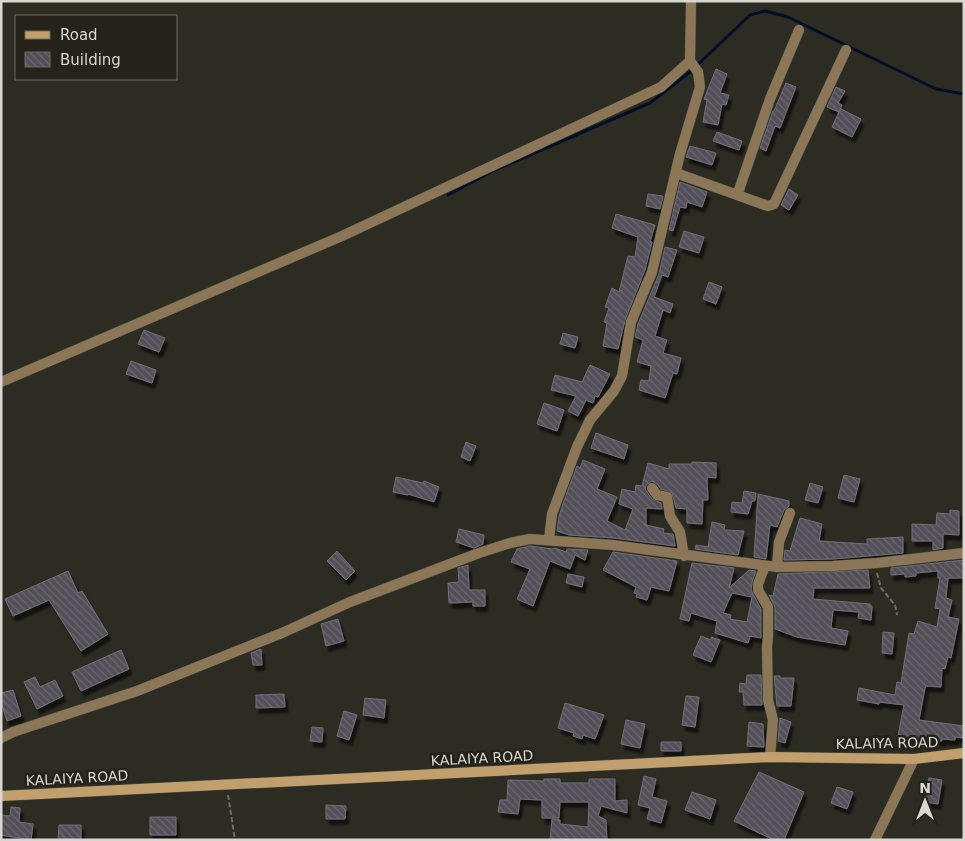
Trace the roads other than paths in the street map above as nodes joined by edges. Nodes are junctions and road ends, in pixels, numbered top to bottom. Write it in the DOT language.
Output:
graph roads {
  1 [pos="691,1"];
  2 [pos="799,30"];
  3 [pos="846,50"];
  4 [pos="694,66"];
  5 [pos="676,173"];
  6 [pos="735,194"];
  7 [pos="1,382"];
  8 [pos="652,488"];
  9 [pos="790,513"];
  10 [pos="549,539"];
  11 [pos="964,553"];
  12 [pos="684,556"];
  13 [pos="765,566"];
  14 [pos="777,567"];
  15 [pos="1,738"];
  16 [pos="964,753"];
  17 [pos="770,757"];
  18 [pos="914,759"];
  19 [pos="1,796"];
  20 [pos="875,840"];
  1 -- 4 [label="street"];
  2 -- 6 [label="street"];
  3 -- 6 [label="street"];
  4 -- 5 [label="street"];
  4 -- 7 [label="street"];
  5 -- 6 [label="street"];
  5 -- 10 [label="street"];
  8 -- 12 [label="street"];
  9 -- 14 [label="street"];
  10 -- 12 [label="street"];
  10 -- 15 [label="street"];
  11 -- 14 [label="street"];
  12 -- 13 [label="street"];
  13 -- 14 [label="street"];
  13 -- 17 [label="street"];
  16 -- 18 [label="main road, KALAIYA ROAD"];
  17 -- 18 [label="main road, KALAIYA ROAD"];
  17 -- 19 [label="main road, KALAIYA ROAD"];
  18 -- 20 [label="street"];
}
